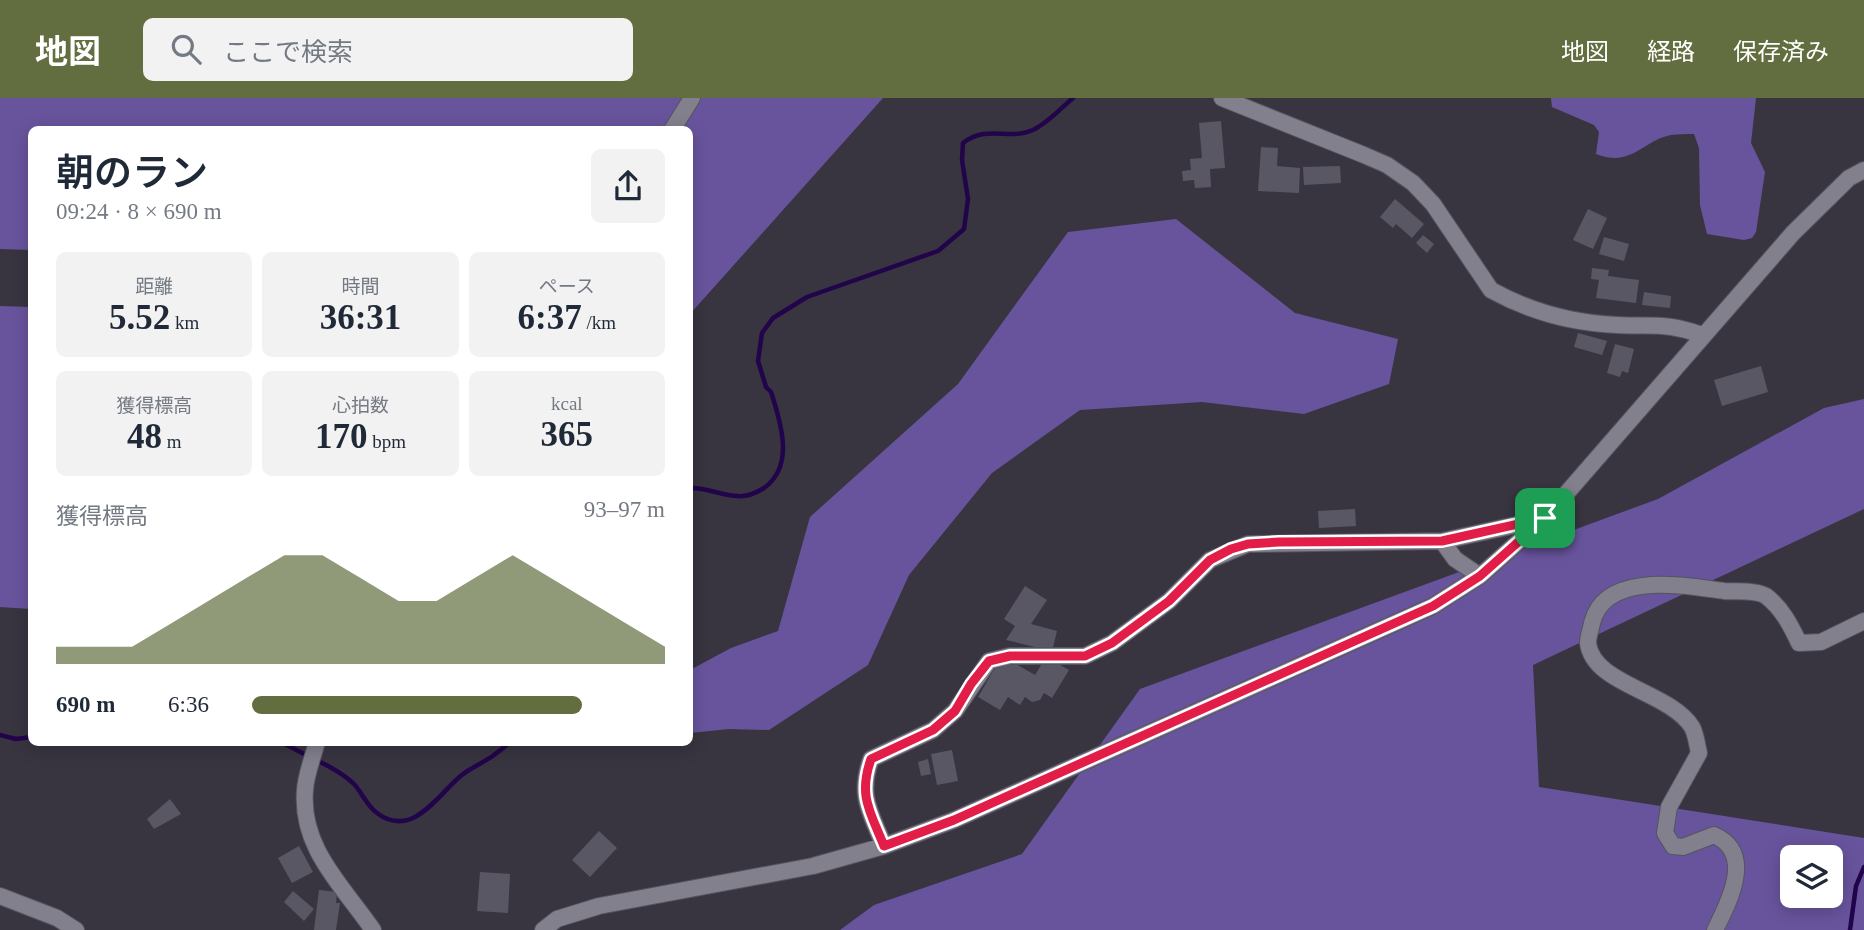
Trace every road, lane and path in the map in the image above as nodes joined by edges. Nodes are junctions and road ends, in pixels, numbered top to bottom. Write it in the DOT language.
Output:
graph roads {
  1 [pos="692,98"];
  2 [pos="1222,98"];
  3 [pos="674,126"];
  4 [pos="1864,170"];
  5 [pos="1702,335"];
  6 [pos="1545,518"];
  7 [pos="1442,541"];
  8 [pos="1480,576"];
  9 [pos="1864,621"];
  10 [pos="316,746"];
  11 [pos="884,846"];
  12 [pos="0,896"];
  13 [pos="76,930"];
  14 [pos="373,930"];
  15 [pos="543,930"];
  16 [pos="1715,930"];
  1 -- 3 [label="street"];
  2 -- 5 [label="street"];
  4 -- 5 [label="street"];
  5 -- 6 [label="street"];
  6 -- 7 [label="street"];
  6 -- 8 [label="street"];
  7 -- 8 [label="street"];
  7 -- 11 [label="street"];
  8 -- 11 [label="street"];
  9 -- 16 [label="street"];
  10 -- 14 [label="street"];
  11 -- 15 [label="street"];
  12 -- 13 [label="street"];
}
